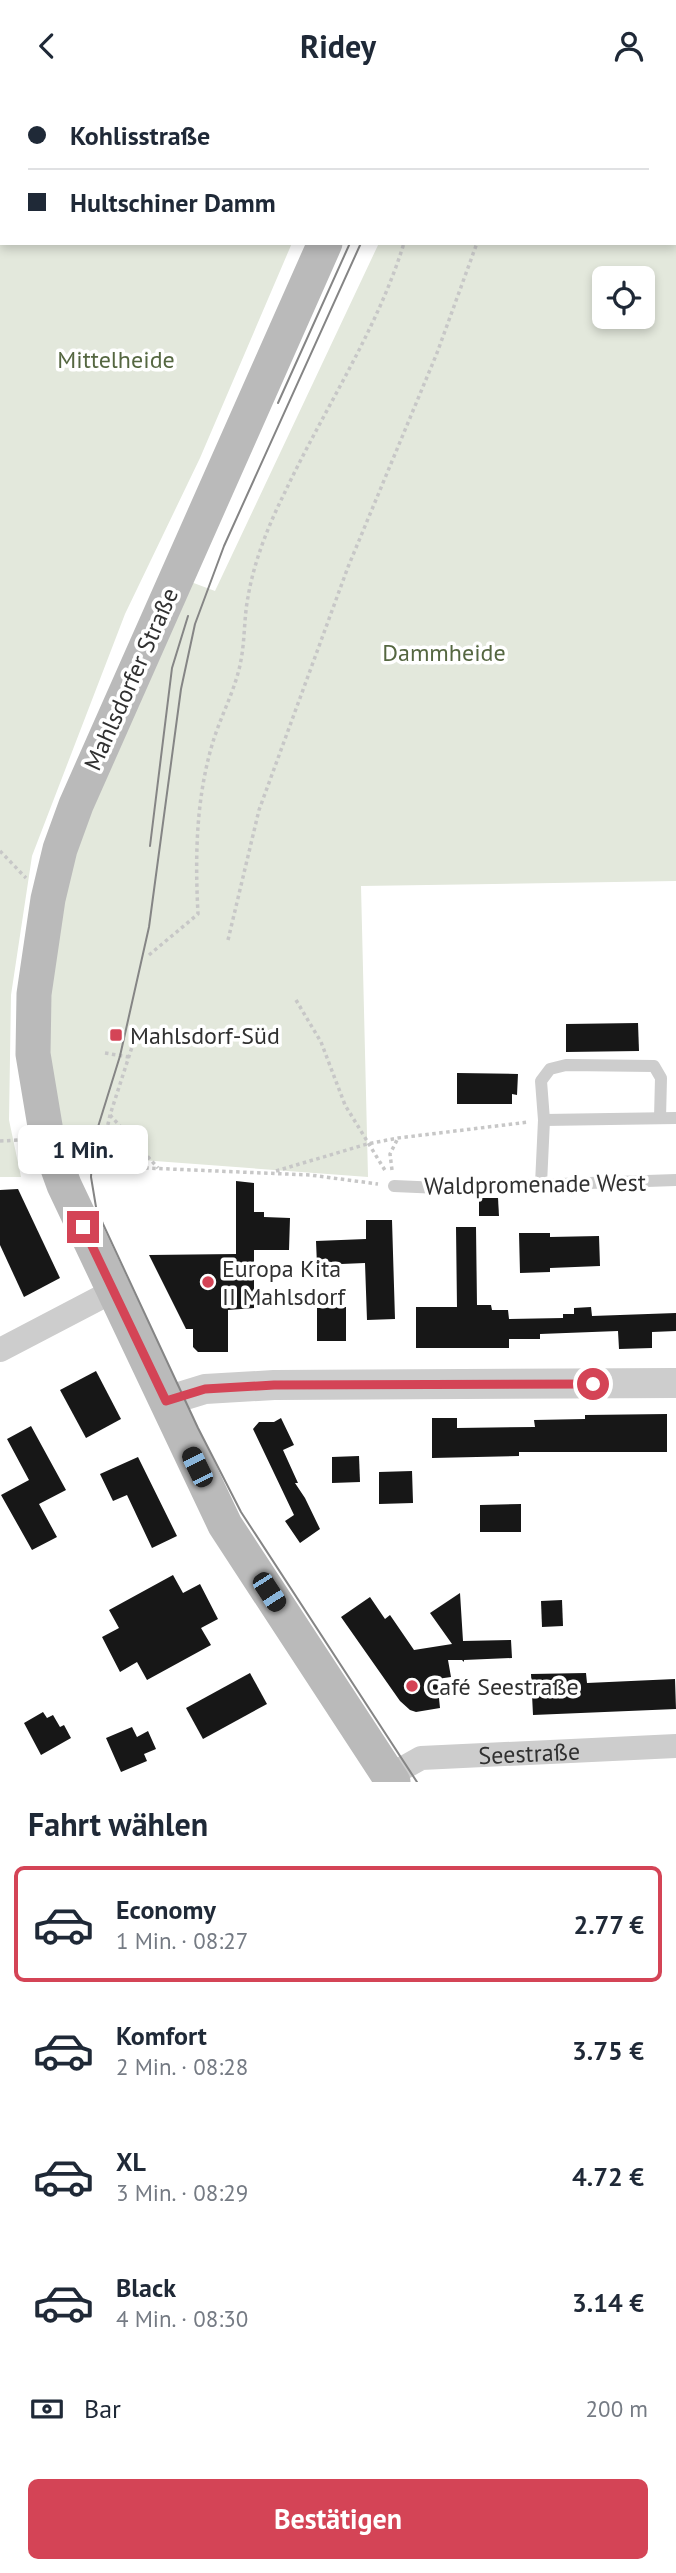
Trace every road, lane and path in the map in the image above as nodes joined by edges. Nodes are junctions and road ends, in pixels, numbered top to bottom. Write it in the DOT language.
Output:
graph roads {
  1 [pos="324,245"];
  2 [pos="403,245"];
  3 [pos="476,245"];
  4 [pos="228,940"];
  5 [pos="149,955"];
  6 [pos="296,1000"];
  7 [pos="132,1047"];
  8 [pos="105,1053"];
  9 [pos="129,1057"];
  10 [pos="110,1115"];
  11 [pos="660,1118"];
  12 [pos="676,1118"];
  13 [pos="544,1120"];
  14 [pos="47,1138"];
  15 [pos="398,1138"];
  16 [pos="367,1144"];
  17 [pos="99,1166"];
  18 [pos="158,1168"];
  19 [pos="271,1173"];
  20 [pos="676,1180"];
  21 [pos="541,1184"];
  22 [pos="394,1186"];
  23 [pos="113,1291"];
  24 [pos="0,1350"];
  25 [pos="676,1383"];
  26 [pos="166,1401"];
  27 [pos="676,1746"];
  28 [pos="391,1779"];
  1 -- 14 [label="main road, Mahlsdorfer Straße"];
  2 -- 5 [label="path"];
  3 -- 4 [label="path"];
  6 -- 16 [label="path"];
  7 -- 9 [label="path"];
  8 -- 9 [label="path"];
  9 -- 10 [label="path"];
  10 -- 17 [label="path"];
  10 -- 18 [label="path"];
  11 -- 12 [label="lane"];
  11 -- 13 [label="lane"];
  11 -- 13 [label="lane"];
  13 -- 15 [label="path"];
  13 -- 21 [label="lane"];
  14 -- 17 [label="path"];
  14 -- 23 [label="main road, Mahlsdorfer Straße"];
  15 -- 16 [label="path"];
  15 -- 22 [label="path"];
  16 -- 19 [label="path"];
  16 -- 22 [label="path"];
  17 -- 18 [label="path"];
  18 -- 19 [label="path"];
  19 -- 22 [label="path"];
  20 -- 21 [label="lane, Waldpromenade West"];
  21 -- 22 [label="lane, Waldpromenade West"];
  23 -- 24 [label="street"];
  23 -- 26 [label="main road, Mahlsdorfer Straße"];
  25 -- 26 [label="street"];
  26 -- 28 [label="main road, Mahlsdorfer Straße"];
  27 -- 28 [label="street, Seestraße"];
}
